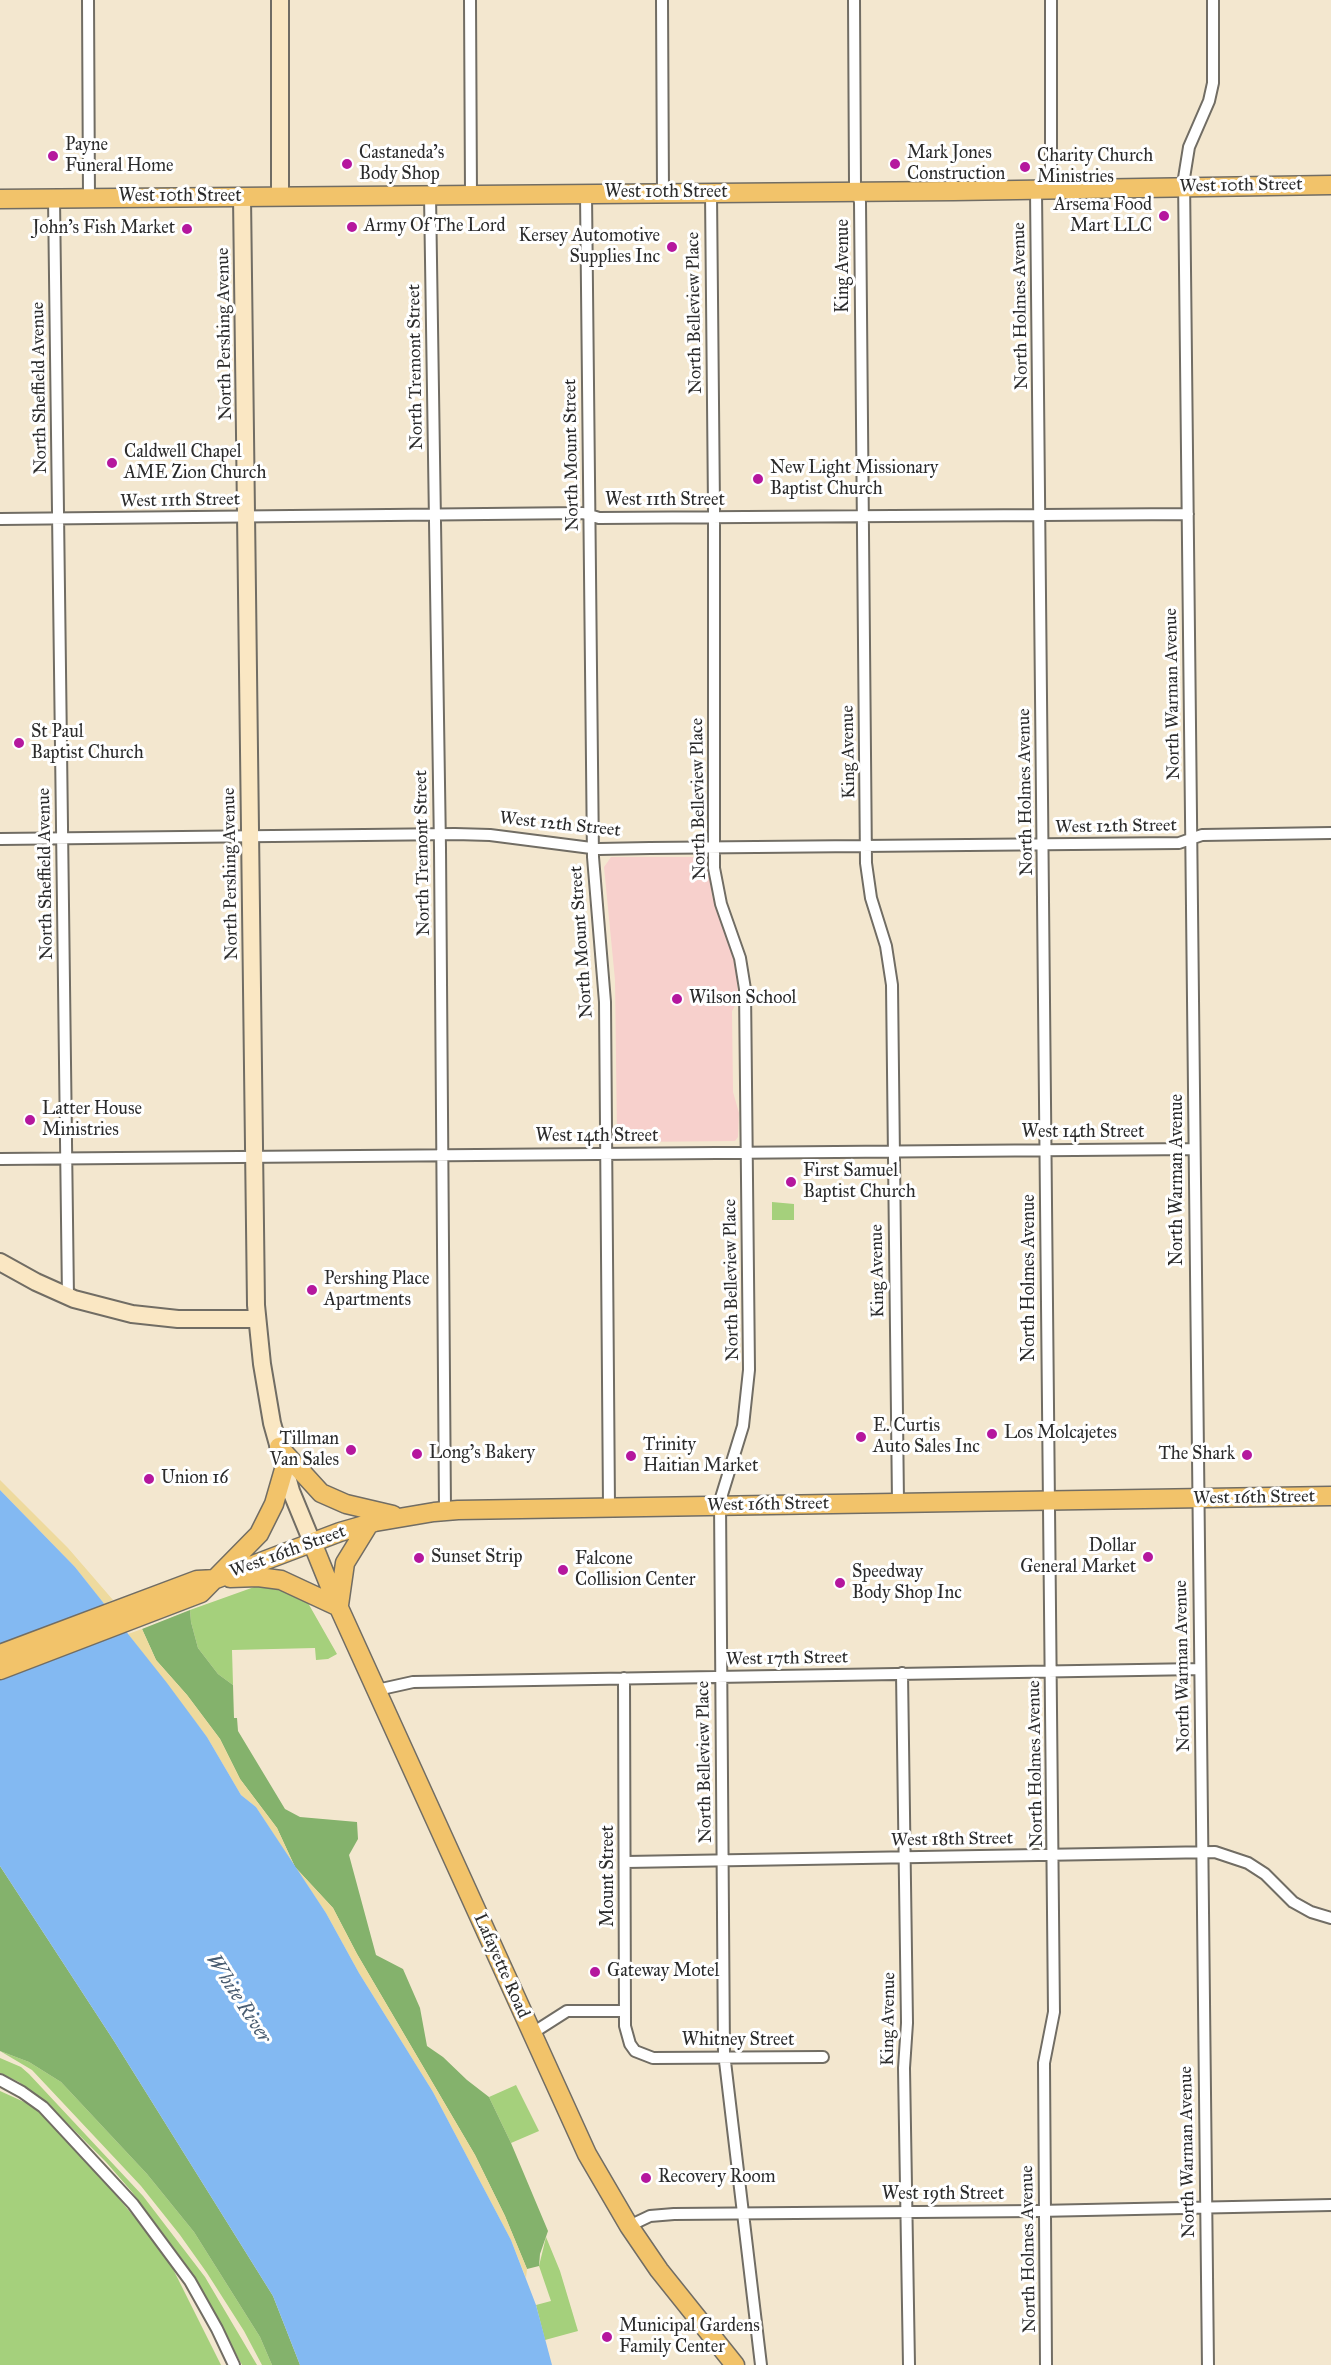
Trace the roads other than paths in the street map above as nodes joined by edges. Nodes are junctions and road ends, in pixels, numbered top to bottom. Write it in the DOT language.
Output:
graph roads {
  1 [pos="88,0"];
  2 [pos="280,0"];
  3 [pos="470,0"];
  4 [pos="662,0"];
  5 [pos="854,0"];
  6 [pos="1051,0"];
  7 [pos="1213,0"];
  8 [pos="1331,185"];
  9 [pos="1184,187"];
  10 [pos="1044,190"];
  11 [pos="856,192"];
  12 [pos="663,193"];
  13 [pos="711,193"];
  14 [pos="586,194"];
  15 [pos="430,195"];
  16 [pos="471,195"];
  17 [pos="280,196"];
  18 [pos="242,197"];
  19 [pos="54,198"];
  20 [pos="89,198"];
  21 [pos="0,199"];
  22 [pos="1188,514"];
  23 [pos="434,515"];
  24 [pos="590,515"];
  25 [pos="1040,515"];
  26 [pos="246,516"];
  27 [pos="714,517"];
  28 [pos="863,517"];
  29 [pos="0,519"];
  30 [pos="58,519"];
  31 [pos="1331,833"];
  32 [pos="439,834"];
  33 [pos="250,837"];
  34 [pos="62,838"];
  35 [pos="0,839"];
  36 [pos="1192,839"];
  37 [pos="1043,845"];
  38 [pos="866,846"];
  39 [pos="592,848"];
  40 [pos="714,848"];
  41 [pos="1194,1149"];
  42 [pos="1046,1150"];
  43 [pos="894,1151"];
  44 [pos="746,1152"];
  45 [pos="606,1154"];
  46 [pos="443,1155"];
  47 [pos="255,1157"];
  48 [pos="66,1158"];
  49 [pos="0,1159"];
  50 [pos="0,1262"];
  51 [pos="68,1297"];
  52 [pos="257,1319"];
  53 [pos="279,1447"];
  54 [pos="285,1466"];
  55 [pos="1331,1496"];
  56 [pos="1197,1499"];
  57 [pos="1049,1501"];
  58 [pos="898,1502"];
  59 [pos="720,1506"];
  60 [pos="609,1507"];
  61 [pos="445,1511"];
  62 [pos="401,1517"];
  63 [pos="369,1524"];
  64 [pos="312,1542"];
  65 [pos="216,1579"];
  66 [pos="178,1595"];
  67 [pos="339,1607"];
  68 [pos="0,1654"];
  69 [pos="1199,1669"];
  70 [pos="0,1670"];
  71 [pos="1052,1672"];
  72 [pos="902,1673"];
  73 [pos="721,1677"];
  74 [pos="624,1678"];
  75 [pos="376,1690"];
  76 [pos="1201,1853"];
  77 [pos="1053,1855"];
  78 [pos="905,1857"];
  79 [pos="723,1860"];
  80 [pos="626,1862"];
  81 [pos="1331,1918"];
  82 [pos="625,2011"];
  83 [pos="531,2034"];
  84 [pos="823,2057"];
  85 [pos="654,2058"];
  86 [pos="724,2058"];
  87 [pos="2,2081"];
  88 [pos="1331,2205"];
  89 [pos="1206,2206"];
  90 [pos="1044,2210"];
  91 [pos="742,2212"];
  92 [pos="906,2212"];
  93 [pos="629,2226"];
  94 [pos="234,2365"];
  95 [pos="735,2365"];
  96 [pos="761,2365"];
  97 [pos="909,2365"];
  98 [pos="1046,2365"];
  99 [pos="1208,2365"];
  1 -- 20 [label="street"];
  2 -- 17 [label="street"];
  3 -- 16 [label="street"];
  4 -- 12 [label="street"];
  5 -- 11 [label="street, King Avenue"];
  6 -- 10 [label="street, North Holmes Avenue"];
  7 -- 9 [label="street, North Warman Avenue"];
  8 -- 9 [label="main road, West 10th Street"];
  9 -- 10 [label="main road, West 10th Street"];
  9 -- 22 [label="street, North Warman Avenue"];
  10 -- 11 [label="main road, West 10th Street"];
  10 -- 25 [label="street, North Holmes Avenue"];
  11 -- 13 [label="main road, West 10th Street"];
  11 -- 28 [label="street, King Avenue"];
  12 -- 13 [label="main road, West 10th Street"];
  12 -- 14 [label="main road, West 10th Street"];
  13 -- 27 [label="street, North Belleview Place"];
  14 -- 16 [label="main road, West 10th Street"];
  14 -- 24 [label="street, North Mount Street"];
  15 -- 16 [label="main road, West 10th Street"];
  15 -- 17 [label="main road, West 10th Street"];
  15 -- 23 [label="street, North Tremont Street"];
  17 -- 18 [label="main road, West 10th Street"];
  18 -- 20 [label="main road, West 10th Street"];
  18 -- 26 [label="street, North Pershing Avenue"];
  19 -- 20 [label="main road, West 10th Street"];
  19 -- 21 [label="main road, West 10th Street"];
  19 -- 30 [label="street, North Sheffield Avenue"];
  22 -- 25 [label="street, West 11th Street"];
  22 -- 36 [label="street, North Warman Avenue"];
  23 -- 24 [label="street, West 11th Street"];
  23 -- 26 [label="street, West 11th Street"];
  23 -- 32 [label="street, North Tremont Street"];
  24 -- 27 [label="street, West 11th Street"];
  24 -- 39 [label="street, North Mount Street"];
  25 -- 28 [label="street, West 11th Street"];
  25 -- 37 [label="street, North Holmes Avenue"];
  26 -- 30 [label="street, West 11th Street"];
  26 -- 33 [label="street, North Pershing Avenue"];
  27 -- 28 [label="street, West 11th Street"];
  27 -- 40 [label="street, North Belleview Place"];
  28 -- 38 [label="street, King Avenue"];
  29 -- 30 [label="street, West 11th Street"];
  30 -- 34 [label="street, North Sheffield Avenue"];
  31 -- 36 [label="street, West 12th Street"];
  32 -- 33 [label="street, West 12th Street"];
  32 -- 39 [label="street, West 12th Street"];
  32 -- 46 [label="street, North Tremont Street"];
  33 -- 34 [label="street, West 12th Street"];
  33 -- 47 [label="street, North Pershing Avenue"];
  34 -- 35 [label="street, West 12th Street"];
  34 -- 48 [label="street, North Sheffield Avenue"];
  36 -- 37 [label="street, West 12th Street"];
  36 -- 41 [label="street, North Warman Avenue"];
  37 -- 38 [label="street, West 12th Street"];
  37 -- 42 [label="street, North Holmes Avenue"];
  38 -- 40 [label="street, West 12th Street"];
  38 -- 43 [label="street, King Avenue"];
  39 -- 40 [label="street, West 12th Street"];
  39 -- 45 [label="street, North Mount Street"];
  40 -- 44 [label="street, North Belleview Place"];
  41 -- 42 [label="street, West 14th Street"];
  41 -- 56 [label="street, North Warman Avenue"];
  42 -- 43 [label="street, West 14th Street"];
  42 -- 57 [label="street, North Holmes Avenue"];
  43 -- 44 [label="street, West 14th Street"];
  43 -- 58 [label="street, King Avenue"];
  44 -- 45 [label="street, West 14th Street"];
  44 -- 59 [label="street, North Belleview Place"];
  45 -- 46 [label="street, West 14th Street"];
  45 -- 60 [label="street, North Mount Street"];
  46 -- 47 [label="street, West 14th Street"];
  46 -- 61 [label="street, North Tremont Street"];
  47 -- 48 [label="street, West 14th Street"];
  47 -- 52 [label="street, North Pershing Avenue"];
  48 -- 49 [label="street, West 14th Street"];
  48 -- 51 [label="street, North Sheffield Avenue"];
  50 -- 51 [label="street"];
  51 -- 52 [label="street"];
  52 -- 53 [label="street, North Pershing Avenue"];
  53 -- 54 [label="street, North Pershing Avenue"];
  53 -- 62 [label="main road"];
  54 -- 64 [label="street, North Pershing Avenue"];
  54 -- 65 [label="main road"];
  55 -- 56 [label="main road, West 16th Street"];
  56 -- 57 [label="main road, West 16th Street"];
  56 -- 69 [label="street, North Warman Avenue"];
  57 -- 58 [label="main road, West 16th Street"];
  57 -- 71 [label="street, North Holmes Avenue"];
  58 -- 59 [label="main road, West 16th Street"];
  59 -- 60 [label="main road, West 16th Street"];
  59 -- 73 [label="street, North Belleview Place"];
  60 -- 61 [label="main road, West 16th Street"];
  61 -- 62 [label="main road, West 16th Street"];
  62 -- 63 [label="main road, West 16th Street"];
  63 -- 64 [label="main road, West 16th Street"];
  63 -- 67 [label="main road"];
  64 -- 65 [label="main road, West 16th Street"];
  64 -- 67 [label="main road, Lafayette Road"];
  65 -- 66 [label="main road, West 16th Street"];
  65 -- 67 [label="main road"];
  66 -- 68 [label="main road, West 16th Street"];
  66 -- 70 [label="main road, West 16th Street"];
  67 -- 75 [label="main road, Lafayette Road"];
  69 -- 71 [label="street, West 17th Street"];
  69 -- 76 [label="street, North Warman Avenue"];
  71 -- 72 [label="street, West 17th Street"];
  71 -- 77 [label="street, North Holmes Avenue"];
  72 -- 73 [label="street, West 17th Street"];
  72 -- 78 [label="street, King Avenue"];
  73 -- 74 [label="street, West 17th Street"];
  73 -- 79 [label="street, North Belleview Place"];
  74 -- 75 [label="street, West 17th Street"];
  74 -- 80 [label="street, Mount Street"];
  75 -- 83 [label="main road, Lafayette Road"];
  76 -- 77 [label="street, West 18th Street"];
  76 -- 81 [label="street, West 18th Street"];
  76 -- 89 [label="street, North Warman Avenue"];
  77 -- 78 [label="street, West 18th Street"];
  77 -- 90 [label="street, North Holmes Avenue"];
  78 -- 79 [label="street, West 18th Street"];
  78 -- 92 [label="street, King Avenue"];
  79 -- 80 [label="street, West 18th Street"];
  79 -- 86 [label="street, North Belleview Place"];
  80 -- 82 [label="street, Mount Street"];
  82 -- 83 [label="street"];
  82 -- 85 [label="street, Mount Street"];
  83 -- 93 [label="main road, Lafayette Road"];
  84 -- 86 [label="street, Whitney Street"];
  85 -- 86 [label="street, Whitney Street"];
  86 -- 91 [label="street, North Belleview Place"];
  87 -- 94 [label="street"];
  88 -- 89 [label="street, West 19th Street"];
  89 -- 90 [label="street, West 19th Street"];
  89 -- 99 [label="street, North Warman Avenue"];
  90 -- 92 [label="street, West 19th Street"];
  90 -- 98 [label="street, North Holmes Avenue"];
  91 -- 92 [label="street, West 19th Street"];
  91 -- 93 [label="street, West 19th Street"];
  91 -- 96 [label="street, North Belleview Place"];
  92 -- 97 [label="street, King Avenue"];
  93 -- 95 [label="main road, Lafayette Road"];
}
